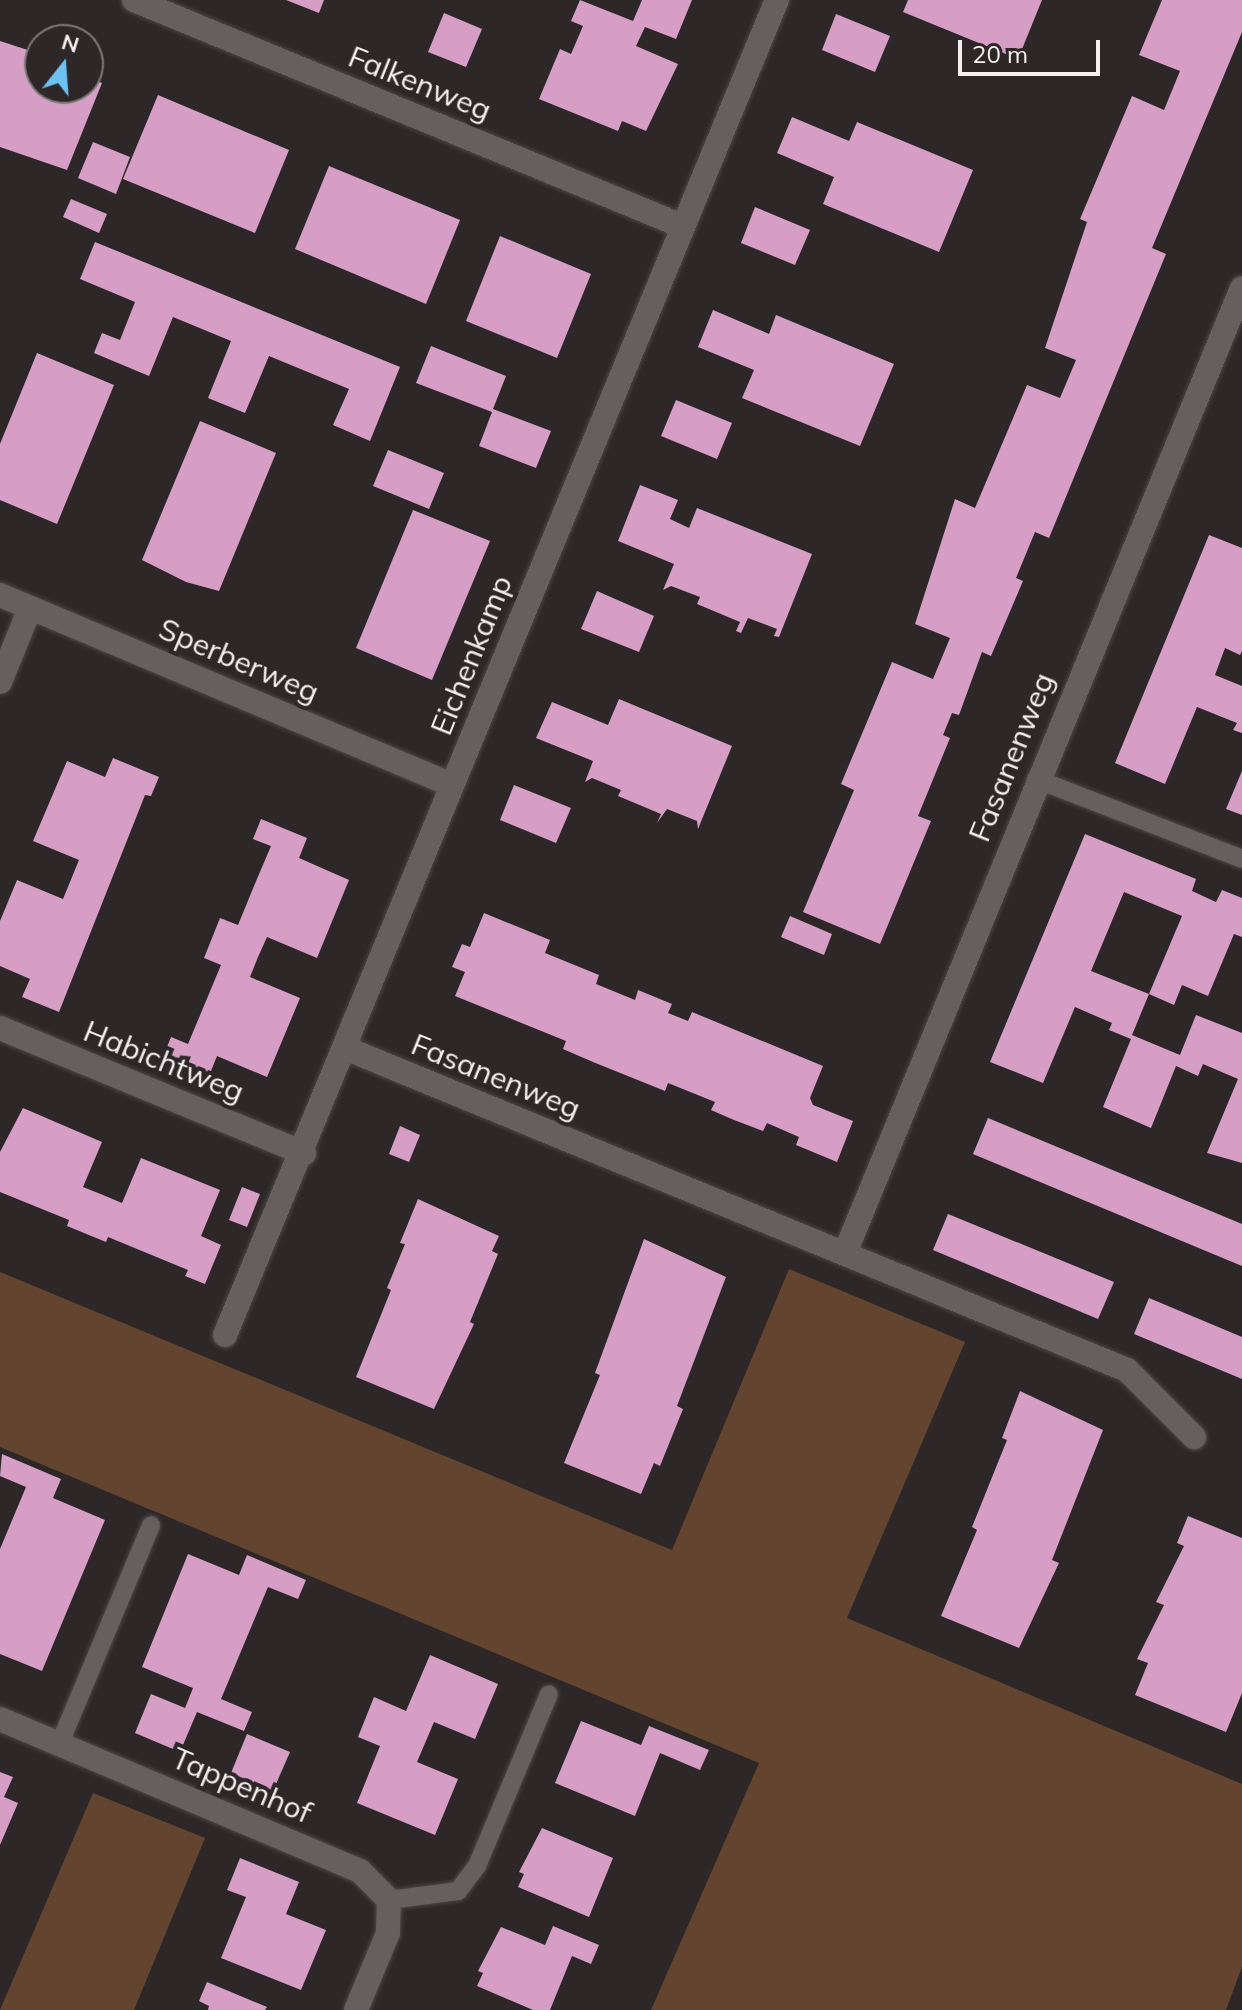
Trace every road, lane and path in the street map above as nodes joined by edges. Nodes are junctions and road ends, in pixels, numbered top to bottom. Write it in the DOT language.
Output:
graph roads {
  1 [pos="134,0"];
  2 [pos="777,0"];
  3 [pos="682,226"];
  4 [pos="1242,288"];
  5 [pos="0,595"];
  6 [pos="30,608"];
  7 [pos="0,682"];
  8 [pos="1036,779"];
  9 [pos="452,785"];
  10 [pos="1242,859"];
  11 [pos="0,1028"];
  12 [pos="345,1048"];
  13 [pos="304,1153"];
  14 [pos="845,1253"];
  15 [pos="225,1335"];
  16 [pos="1194,1437"];
  17 [pos="151,1525"];
  18 [pos="549,1694"];
  19 [pos="0,1719"];
  20 [pos="60,1743"];
  21 [pos="389,1900"];
  22 [pos="356,2010"];
  1 -- 3 [label="street, Falkenweg"];
  2 -- 3 [label="street, Eichenkamp"];
  3 -- 9 [label="street, Eichenkamp"];
  4 -- 8 [label="street, Fasanenweg"];
  5 -- 6 [label="street, Sperberweg"];
  6 -- 7 [label="street"];
  6 -- 9 [label="street, Sperberweg"];
  8 -- 10 [label="lane"];
  8 -- 14 [label="street, Fasanenweg"];
  9 -- 12 [label="street, Eichenkamp"];
  11 -- 13 [label="street, Habichtweg"];
  12 -- 13 [label="street, Eichenkamp"];
  12 -- 14 [label="street, Fasanenweg"];
  13 -- 15 [label="street, Eichenkamp"];
  14 -- 16 [label="street, Fasanenweg"];
  17 -- 20 [label="lane"];
  18 -- 21 [label="lane"];
  19 -- 20 [label="street, Tappenhof"];
  20 -- 21 [label="street, Tappenhof"];
  21 -- 22 [label="street"];
}
